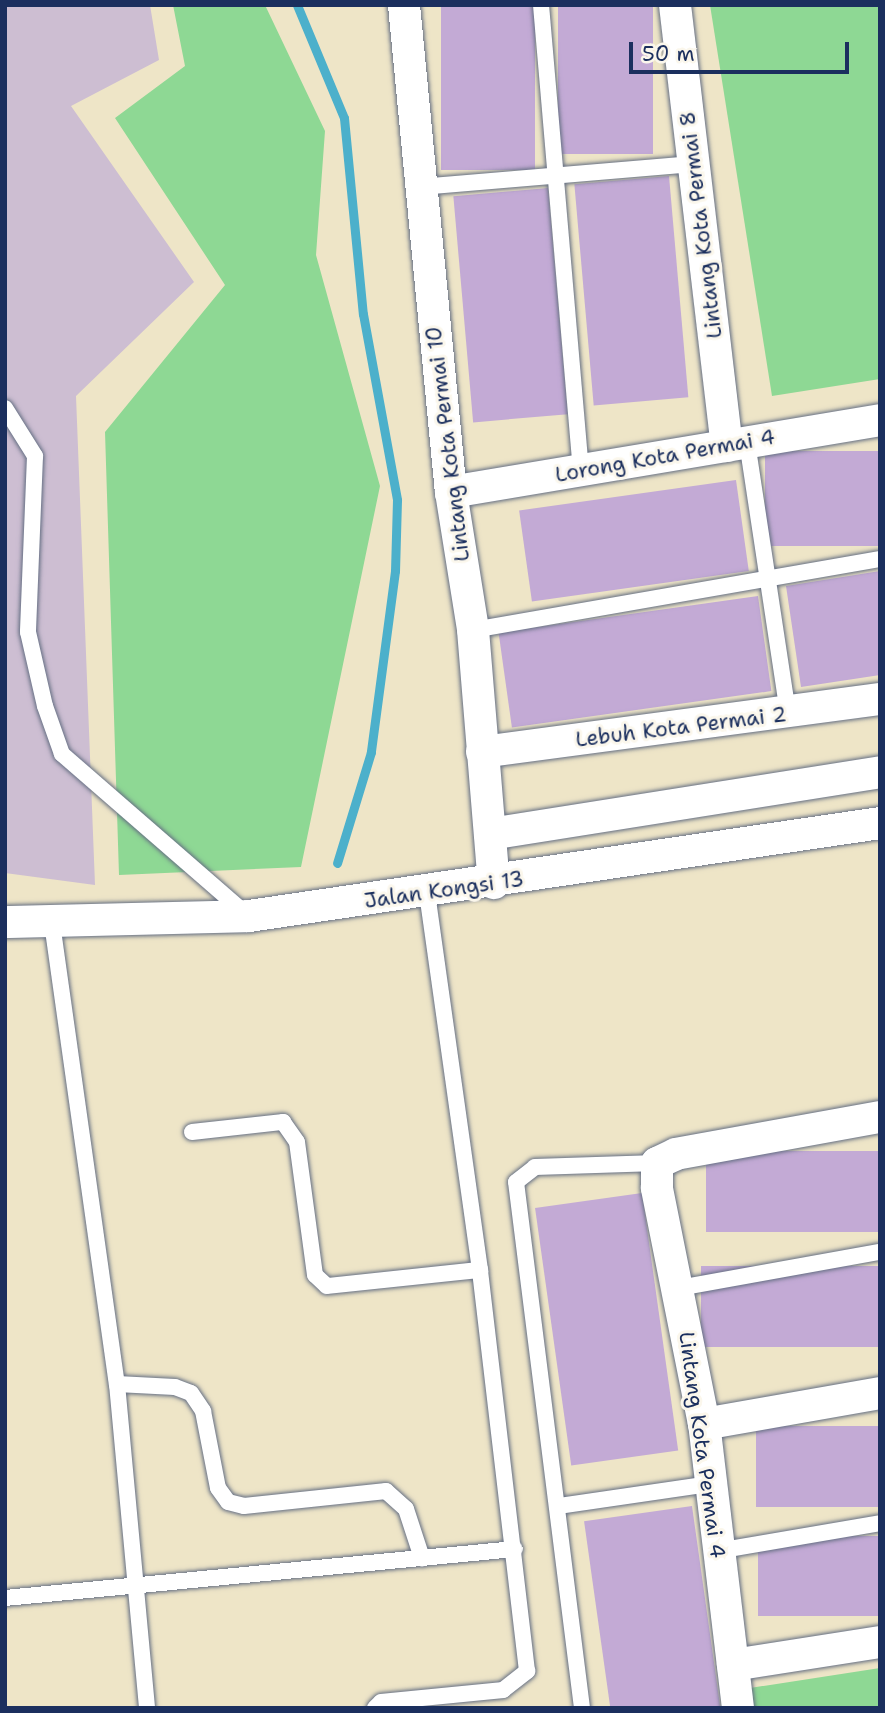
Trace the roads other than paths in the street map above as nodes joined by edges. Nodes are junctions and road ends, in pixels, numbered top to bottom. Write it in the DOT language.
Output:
graph roads {
  1 [pos="404,5"];
  2 [pos="541,5"];
  3 [pos="675,5"];
  4 [pos="694,164"];
  5 [pos="555,176"];
  6 [pos="419,187"];
  7 [pos="5,408"];
  8 [pos="880,420"];
  9 [pos="737,444"];
  10 [pos="581,471"];
  11 [pos="451,492"];
  12 [pos="880,559"];
  13 [pos="768,578"];
  14 [pos="473,630"];
  15 [pos="880,699"];
  16 [pos="788,714"];
  17 [pos="482,752"];
  18 [pos="880,772"];
  19 [pos="880,823"];
  20 [pos="489,834"];
  21 [pos="495,883"];
  22 [pos="427,893"];
  23 [pos="249,916"];
  24 [pos="5,922"];
  25 [pos="52,923"];
  26 [pos="880,1117"];
  27 [pos="192,1132"];
  28 [pos="666,1158"];
  29 [pos="880,1252"];
  30 [pos="480,1270"];
  31 [pos="679,1288"];
  32 [pos="117,1384"];
  33 [pos="880,1393"];
  34 [pos="704,1424"];
  35 [pos="709,1484"];
  36 [pos="559,1506"];
  37 [pos="880,1523"];
  38 [pos="515,1549"];
  39 [pos="717,1552"];
  40 [pos="422,1558"];
  41 [pos="136,1584"];
  42 [pos="5,1598"];
  43 [pos="880,1642"];
  44 [pos="733,1665"];
  45 [pos="147,1708"];
  46 [pos="375,1708"];
  47 [pos="582,1708"];
  48 [pos="738,1708"];
  1 -- 6 [label="street, Lintang Kota Permai 10"];
  2 -- 5 [label="lane"];
  3 -- 4 [label="street, Lintang Kota Permai 8"];
  4 -- 5 [label="lane"];
  4 -- 9 [label="street, Lintang Kota Permai 8"];
  5 -- 6 [label="lane"];
  5 -- 10 [label="lane"];
  6 -- 11 [label="street, Lintang Kota Permai 10"];
  7 -- 23 [label="lane"];
  8 -- 9 [label="street, Lorong Kota Permai 4"];
  9 -- 10 [label="street, Lorong Kota Permai 4"];
  9 -- 13 [label="lane"];
  10 -- 11 [label="street, Lorong Kota Permai 4"];
  11 -- 14 [label="street, Lintang Kota Permai 10"];
  12 -- 13 [label="lane"];
  13 -- 14 [label="lane"];
  13 -- 16 [label="lane"];
  14 -- 17 [label="street, Lintang Kota Permai 10"];
  15 -- 16 [label="street, Lebuh Kota Permai 2"];
  16 -- 17 [label="street, Lebuh Kota Permai 2"];
  17 -- 20 [label="street, Lintang Kota Permai 10"];
  18 -- 20 [label="street"];
  19 -- 21 [label="street, Jalan Kongsi 13"];
  20 -- 21 [label="street, Lintang Kota Permai 10"];
  21 -- 22 [label="street, Jalan Kongsi 13"];
  22 -- 23 [label="street, Jalan Kongsi 13"];
  22 -- 30 [label="lane"];
  23 -- 25 [label="street, Jalan Kongsi 13"];
  24 -- 25 [label="street, Jalan Kongsi 13"];
  25 -- 32 [label="lane"];
  26 -- 28 [label="street"];
  27 -- 30 [label="lane"];
  28 -- 31 [label="street, Lintang Kota Permai 4"];
  28 -- 36 [label="lane"];
  29 -- 31 [label="lane"];
  30 -- 38 [label="lane"];
  31 -- 34 [label="street, Lintang Kota Permai 4"];
  32 -- 40 [label="lane"];
  32 -- 41 [label="lane"];
  33 -- 34 [label="street"];
  34 -- 35 [label="street, Lintang Kota Permai 4"];
  35 -- 36 [label="lane"];
  35 -- 39 [label="street, Lintang Kota Permai 4"];
  36 -- 47 [label="lane"];
  37 -- 39 [label="lane"];
  38 -- 40 [label="lane"];
  38 -- 46 [label="lane"];
  39 -- 44 [label="street, Lintang Kota Permai 4"];
  40 -- 41 [label="lane"];
  41 -- 42 [label="lane"];
  41 -- 45 [label="lane"];
  43 -- 44 [label="street"];
  44 -- 48 [label="street, Lintang Kota Permai 4"];
}
